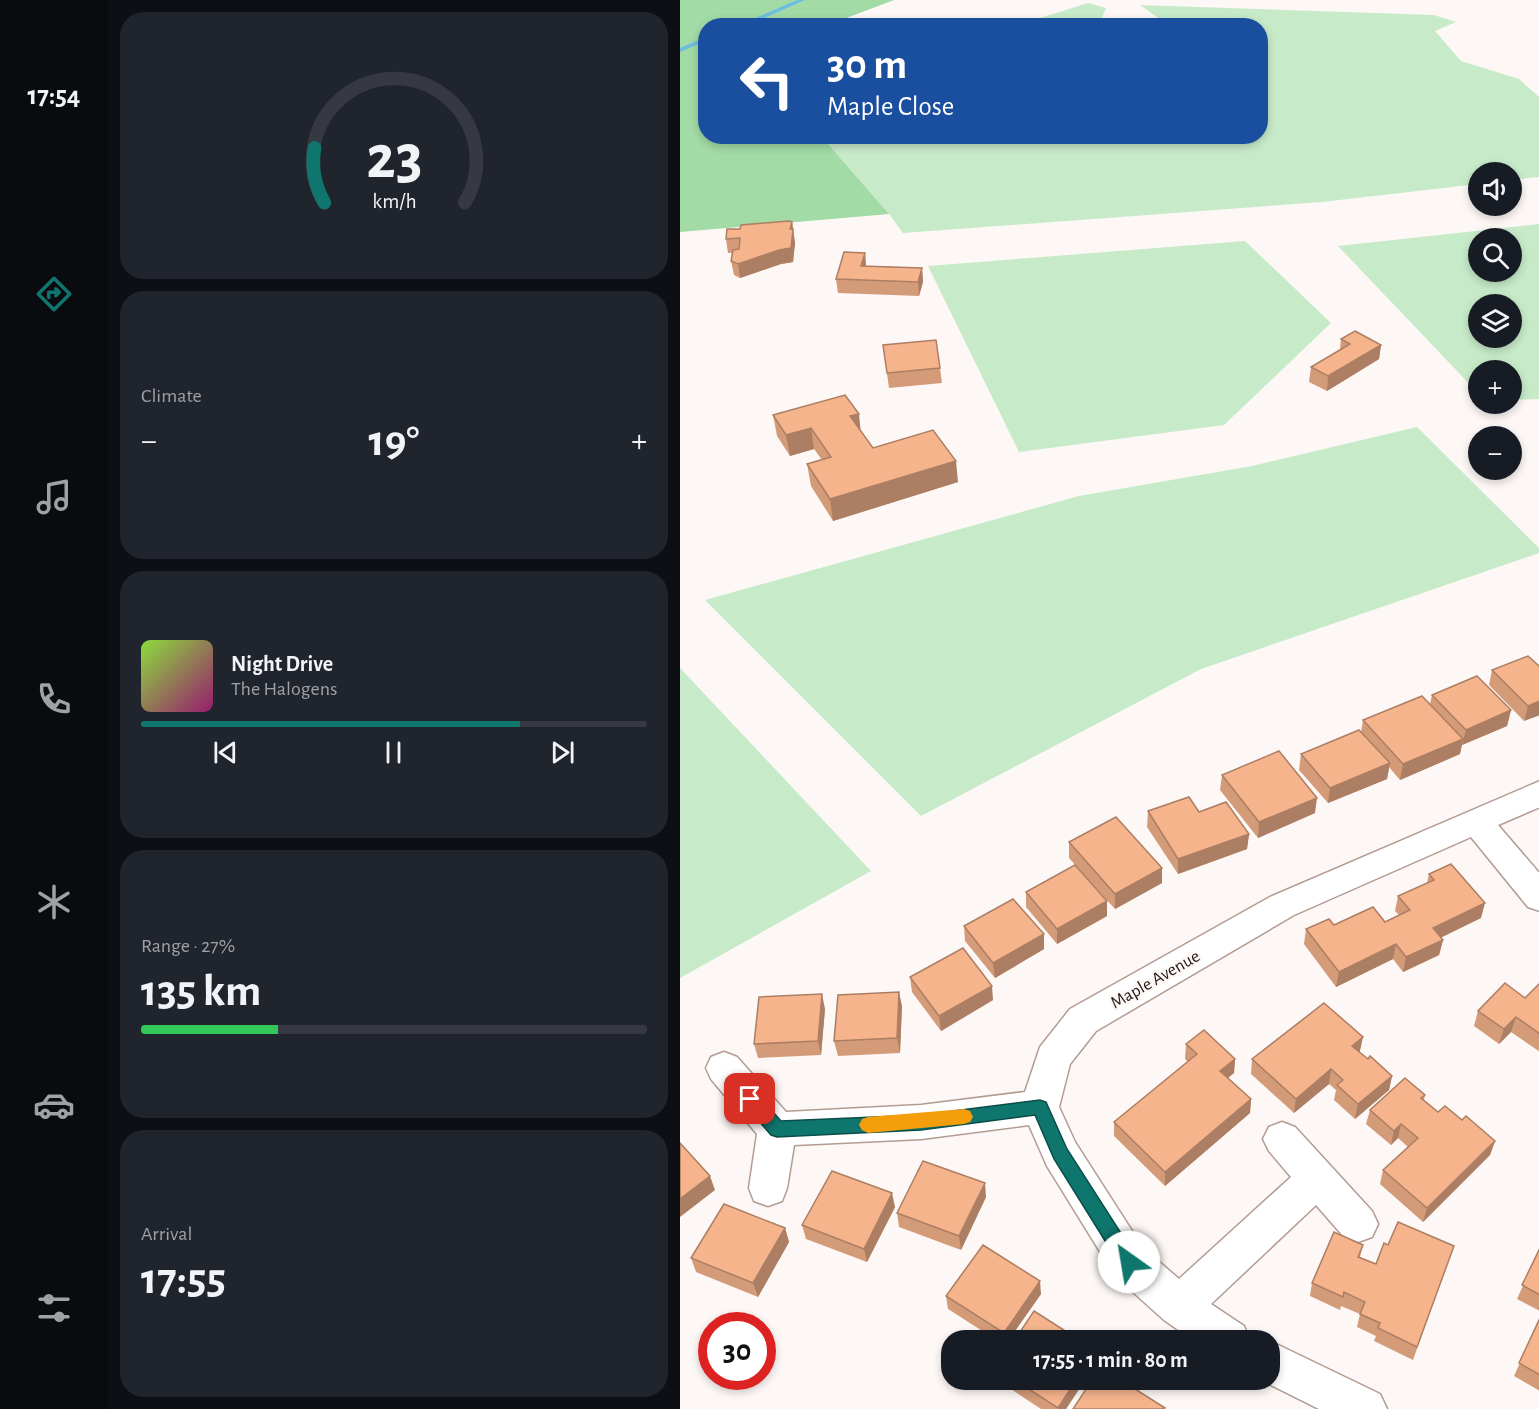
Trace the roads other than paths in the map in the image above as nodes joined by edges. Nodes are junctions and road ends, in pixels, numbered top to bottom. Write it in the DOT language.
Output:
graph roads {
  1 [pos="1540,793"];
  2 [pos="1476,821"];
  3 [pos="1540,897"];
  4 [pos="724,1068"];
  5 [pos="1040,1107"];
  6 [pos="777,1129"];
  7 [pos="1282,1139"];
  8 [pos="1316,1178"];
  9 [pos="768,1188"];
  10 [pos="1358,1224"];
  11 [pos="1180,1306"];
  12 [pos="1214,1330"];
  13 [pos="1280,1367"];
  14 [pos="1365,1409"];
  1 -- 2 [label="street, Maple Avenue"];
  2 -- 3 [label="street"];
  2 -- 5 [label="street, Maple Avenue"];
  4 -- 6 [label="street"];
  5 -- 6 [label="street"];
  5 -- 11 [label="street"];
  6 -- 9 [label="street"];
  7 -- 8 [label="street"];
  8 -- 10 [label="street"];
  8 -- 11 [label="street"];
  11 -- 12 [label="street"];
  13 -- 14 [label="street"];
}
